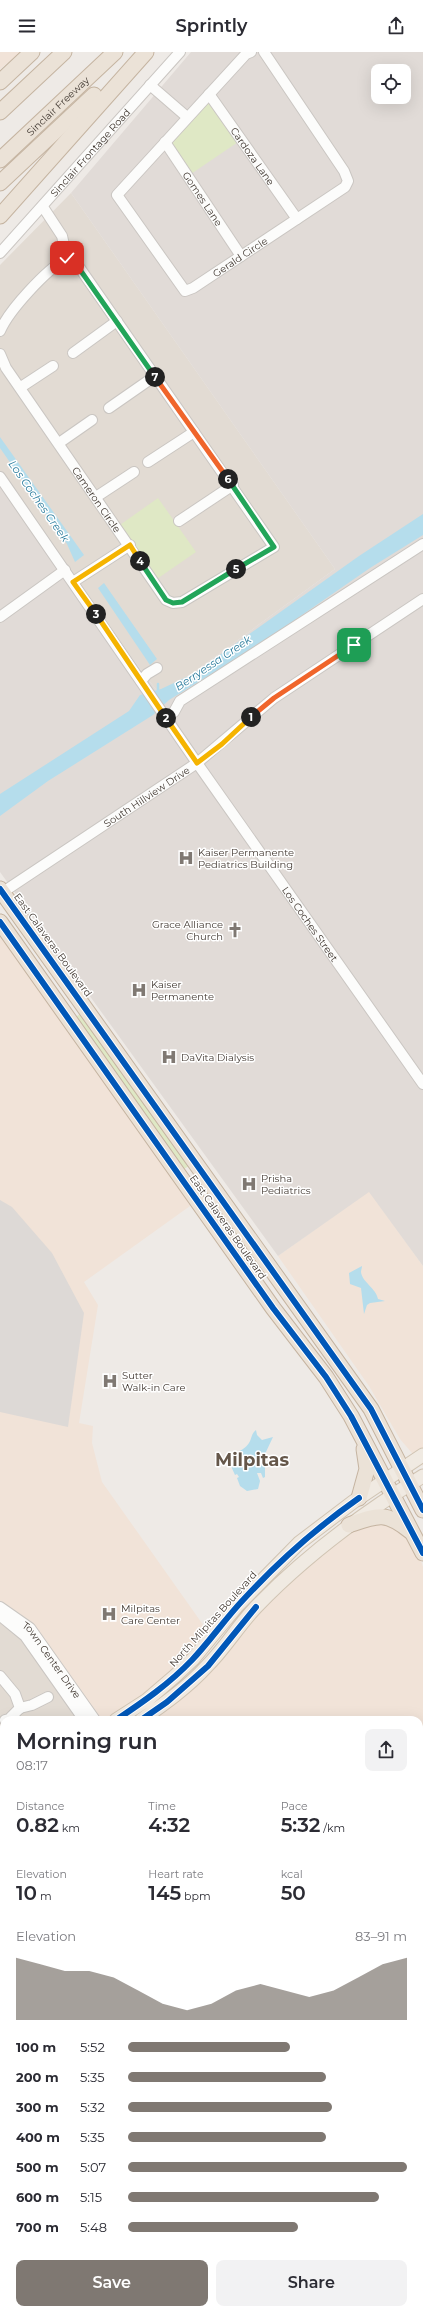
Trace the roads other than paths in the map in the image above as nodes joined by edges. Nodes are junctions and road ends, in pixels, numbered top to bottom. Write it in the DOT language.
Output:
graph roads {
  1 [pos="21,52"];
  2 [pos="32,52"];
  3 [pos="64,52"];
  4 [pos="114,52"];
  5 [pos="140,52"];
  6 [pos="146,52"];
  7 [pos="180,52"];
  8 [pos="251,52"];
  9 [pos="264,52"];
  10 [pos="0,69"];
  11 [pos="0,82"];
  12 [pos="150,85"];
  13 [pos="208,94"];
  14 [pos="70,95"];
  15 [pos="0,112"];
  16 [pos="187,117"];
  17 [pos="164,142"];
  18 [pos="0,148"];
  19 [pos="0,160"];
  20 [pos="0,183"];
  21 [pos="43,206"];
  22 [pos="0,216"];
  23 [pos="297,219"];
  24 [pos="0,253"];
  25 [pos="241,256"];
  26 [pos="67,258"];
  27 [pos="117,321"];
  28 [pos="0,331"];
  29 [pos="73,353"];
  30 [pos="0,354"];
  31 [pos="53,366"];
  32 [pos="154,376"];
  33 [pos="21,387"];
  34 [pos="109,408"];
  35 [pos="92,420"];
  36 [pos="194,432"];
  37 [pos="59,443"];
  38 [pos="148,462"];
  39 [pos="134,472"];
  40 [pos="0,477"];
  41 [pos="233,486"];
  42 [pos="96,497"];
  43 [pos="179,521"];
  44 [pos="423,544"];
  45 [pos="130,545"];
  46 [pos="65,570"];
  47 [pos="73,582"];
  48 [pos="423,599"];
  49 [pos="0,617"];
  50 [pos="157,668"];
  51 [pos="142,682"];
  52 [pos="165,716"];
  53 [pos="197,763"];
  54 [pos="1,894"];
  55 [pos="0,922"];
  56 [pos="423,1084"];
  57 [pos="351,1416"];
  58 [pos="423,1455"];
  59 [pos="402,1468"];
  60 [pos="423,1476"];
  61 [pos="386,1479"];
  62 [pos="410,1484"];
  63 [pos="393,1494"];
  64 [pos="359,1498"];
  65 [pos="423,1510"];
  66 [pos="349,1525"];
  67 [pos="412,1533"];
  68 [pos="423,1553"];
  69 [pos="0,1607"];
  70 [pos="0,1611"];
  71 [pos="0,1676"];
  72 [pos="48,1697"];
  73 [pos="20,1708"];
  74 [pos="13,1716"];
  75 [pos="81,1716"];
  76 [pos="92,1716"];
  77 [pos="122,1716"];
  78 [pos="147,1716"];
  1 -- 10 [label="highway"];
  2 -- 11 [label="highway"];
  3 -- 15 [label="highway"];
  4 -- 14 [label="highway, Sinclair Freeway"];
  5 -- 20 [label="highway"];
  6 -- 22 [label="highway"];
  7 -- 12 [label="street, Sinclair Frontage Road"];
  8 -- 13 [label="street, Gerald Circle"];
  9 -- 23 [label="street, Gerald Circle"];
  12 -- 16 [label="street"];
  12 -- 21 [label="street, Sinclair Frontage Road"];
  13 -- 16 [label="street, Gerald Circle"];
  13 -- 23 [label="street, Cardoza Lane"];
  14 -- 18 [label="highway"];
  14 -- 19 [label="highway, Sinclair Freeway"];
  16 -- 17 [label="street, Gerald Circle"];
  17 -- 25 [label="street, Gomes Lane"];
  17 -- 25 [label="street, Gerald Circle"];
  21 -- 24 [label="street, Sinclair Frontage Road"];
  21 -- 26 [label="street"];
  23 -- 25 [label="street, Gerald Circle"];
  26 -- 27 [label="street, Cameron Circle"];
  26 -- 28 [label="street"];
  27 -- 29 [label="street"];
  27 -- 32 [label="street, Cameron Circle"];
  30 -- 33 [label="street, Cameron Circle"];
  31 -- 33 [label="street"];
  32 -- 34 [label="street"];
  32 -- 36 [label="street, Cameron Circle"];
  33 -- 37 [label="street, Cameron Circle"];
  35 -- 37 [label="street"];
  36 -- 38 [label="street"];
  36 -- 41 [label="street, Cameron Circle"];
  37 -- 42 [label="street, Cameron Circle"];
  39 -- 42 [label="street"];
  40 -- 46 [label="street"];
  41 -- 43 [label="street"];
  41 -- 45 [label="street, Cameron Circle"];
  42 -- 45 [label="street, Cameron Circle"];
  44 -- 52 [label="street"];
  45 -- 47 [label="street"];
  46 -- 47 [label="street"];
  46 -- 49 [label="street"];
  47 -- 51 [label="street"];
  48 -- 53 [label="street, South Hillview Drive"];
  50 -- 51 [label="street"];
  51 -- 52 [label="street"];
  52 -- 53 [label="street"];
  53 -- 54 [label="street, South Hillview Drive"];
  53 -- 56 [label="street, Los Coches Street"];
  54 -- 59 [label="highway, East Calaveras Boulevard"];
  55 -- 57 [label="highway, East Calaveras Boulevard"];
  57 -- 61 [label="highway, East Calaveras Boulevard"];
  57 -- 64 [label="highway"];
  58 -- 59 [label="main road, North Milpitas Boulevard"];
  59 -- 61 [label="main road, North Milpitas Boulevard"];
  59 -- 62 [label="highway, East Calaveras Boulevard"];
  60 -- 62 [label="main road"];
  61 -- 63 [label="highway, East Calaveras Boulevard"];
  61 -- 64 [label="main road, North Milpitas Boulevard"];
  62 -- 63 [label="main road"];
  62 -- 65 [label="highway, East Calaveras Boulevard"];
  63 -- 66 [label="main road"];
  63 -- 67 [label="highway, East Calaveras Boulevard"];
  64 -- 77 [label="main road, North Milpitas Boulevard"];
  66 -- 67 [label="highway"];
  66 -- 78 [label="main road"];
  67 -- 68 [label="highway, East Calaveras Boulevard"];
  69 -- 76 [label="street, Town Center Drive"];
  70 -- 75 [label="street, Town Center Drive"];
  71 -- 73 [label="street"];
  72 -- 73 [label="street"];
  73 -- 74 [label="street"];
}
